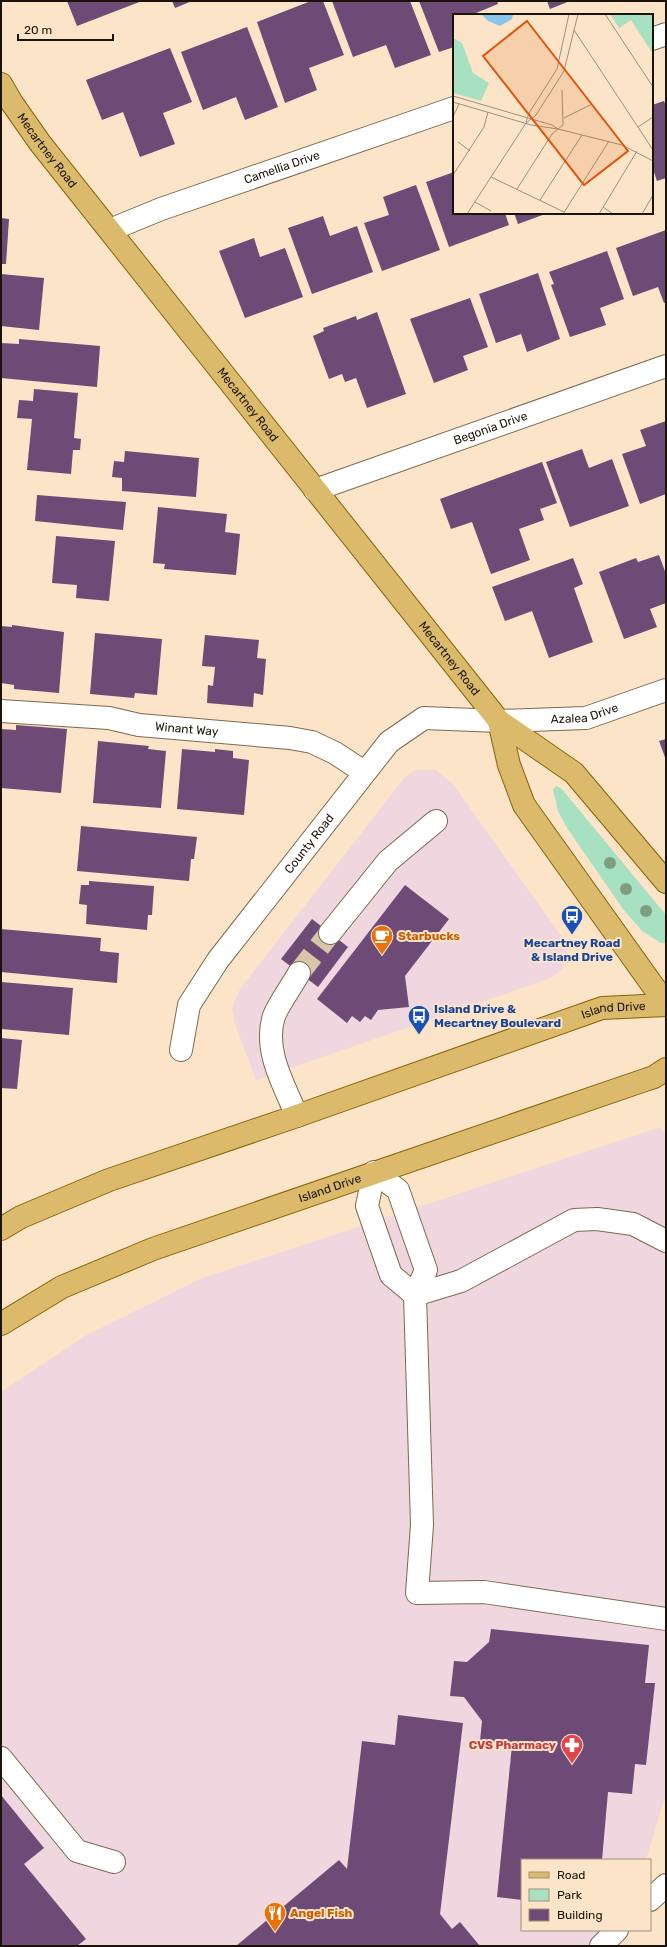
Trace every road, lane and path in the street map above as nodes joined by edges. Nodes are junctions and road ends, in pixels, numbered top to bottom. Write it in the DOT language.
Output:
graph roads {
  1 [pos="666,34"];
  2 [pos="653,39"];
  3 [pos="1,84"];
  4 [pos="453,108"];
  5 [pos="110,230"];
  6 [pos="666,366"];
  7 [pos="315,490"];
  8 [pos="666,690"];
  9 [pos="1,711"];
  10 [pos="499,721"];
  11 [pos="364,772"];
  12 [pos="436,821"];
  13 [pos="666,882"];
  14 [pos="330,933"];
  15 [pos="299,973"];
  16 [pos="666,1004"];
  17 [pos="181,1050"];
  18 [pos="666,1069"];
  19 [pos="297,1116"];
  20 [pos="374,1172"];
  21 [pos="1,1229"];
  22 [pos="666,1241"];
  23 [pos="415,1295"];
  24 [pos="1,1324"];
  25 [pos="666,1620"];
  26 [pos="1,1758"];
  27 [pos="114,1862"];
  28 [pos="666,1885"];
  29 [pos="651,1899"];
  30 [pos="616,1931"];
  31 [pos="601,1946"];
  1 -- 2 [label="street"];
  3 -- 5 [label="main road, Mecartney Road"];
  4 -- 5 [label="street, Camellia Drive"];
  5 -- 7 [label="main road, Mecartney Road"];
  6 -- 7 [label="street, Begonia Drive"];
  7 -- 10 [label="main road, Mecartney Road"];
  8 -- 10 [label="street, Azalea Drive"];
  9 -- 11 [label="street, Winant Way"];
  10 -- 11 [label="street, County Road"];
  10 -- 13 [label="main road, Mecartney Road"];
  10 -- 16 [label="main road, Mecartney Road"];
  11 -- 17 [label="street, County Road"];
  12 -- 14 [label="street"];
  15 -- 19 [label="street"];
  16 -- 19 [label="main road, Island Drive"];
  18 -- 20 [label="main road, Island Drive"];
  19 -- 21 [label="main road, Island Drive"];
  20 -- 23 [label="street"];
  20 -- 23 [label="street"];
  20 -- 24 [label="main road, Island Drive"];
  22 -- 23 [label="street"];
  23 -- 25 [label="street"];
  26 -- 27 [label="street"];
  28 -- 29 [label="street"];
  30 -- 31 [label="street"];
}
